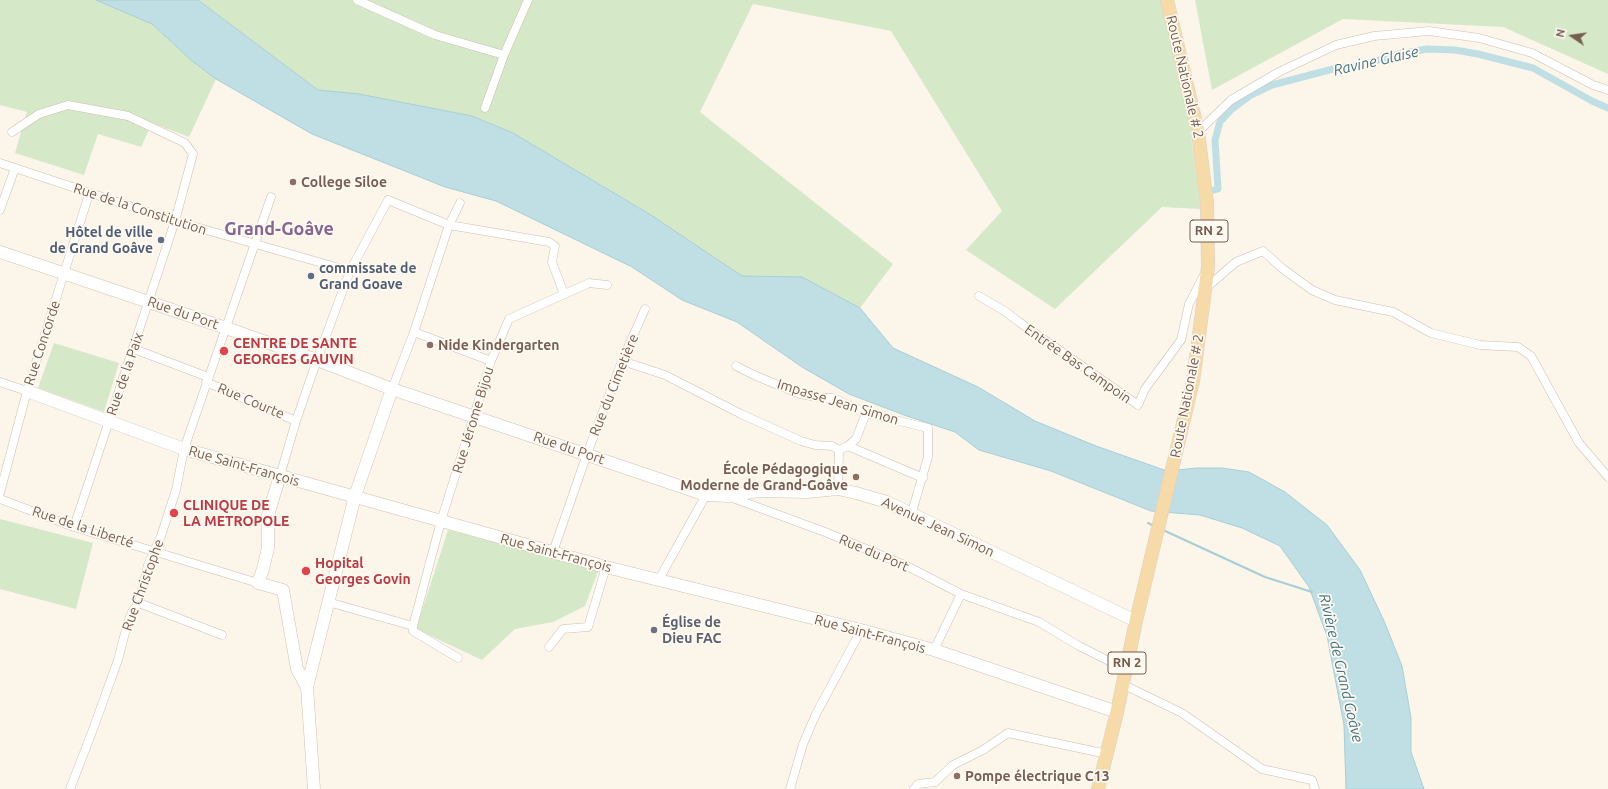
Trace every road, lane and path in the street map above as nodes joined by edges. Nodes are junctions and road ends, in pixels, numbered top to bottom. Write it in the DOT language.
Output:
graph roads {
  1 [pos="357,0"];
  2 [pos="528,0"];
  3 [pos="1167,0"];
  4 [pos="504,55"];
  5 [pos="1608,90"];
  6 [pos="485,108"];
  7 [pos="12,132"];
  8 [pos="1198,132"];
  9 [pos="0,163"];
  10 [pos="15,168"];
  11 [pos="89,194"];
  12 [pos="271,197"];
  13 [pos="460,203"];
  14 [pos="0,210"];
  15 [pos="175,221"];
  16 [pos="449,225"];
  17 [pos="255,245"];
  18 [pos="0,252"];
  19 [pos="1208,268"];
  20 [pos="350,271"];
  21 [pos="65,274"];
  22 [pos="607,285"];
  23 [pos="1206,288"];
  24 [pos="564,294"];
  25 [pos="979,296"];
  26 [pos="149,302"];
  27 [pos="645,309"];
  28 [pos="226,328"];
  29 [pos="414,332"];
  30 [pos="134,349"];
  31 [pos="317,360"];
  32 [pos="622,360"];
  33 [pos="492,361"];
  34 [pos="736,366"];
  35 [pos="207,379"];
  36 [pos="0,382"];
  37 [pos="392,389"];
  38 [pos="26,392"];
  39 [pos="866,413"];
  40 [pos="474,416"];
  41 [pos="108,421"];
  42 [pos="296,421"];
  43 [pos="848,446"];
  44 [pos="184,449"];
  45 [pos="839,450"];
  46 [pos="587,454"];
  47 [pos="280,476"];
  48 [pos="1608,477"];
  49 [pos="923,478"];
  50 [pos="838,489"];
  51 [pos="0,493"];
  52 [pos="706,495"];
  53 [pos="355,496"];
  54 [pos="728,496"];
  55 [pos="0,499"];
  56 [pos="912,512"];
  57 [pos="441,521"];
  58 [pos="74,527"];
  59 [pos="155,551"];
  60 [pos="553,552"];
  61 [pos="606,567"];
  62 [pos="658,581"];
  63 [pos="258,582"];
  64 [pos="961,594"];
  65 [pos="328,602"];
  66 [pos="139,603"];
  67 [pos="1136,621"];
  68 [pos="413,626"];
  69 [pos="860,630"];
  70 [pos="222,635"];
  71 [pos="548,647"];
  72 [pos="934,650"];
  73 [pos="458,658"];
  74 [pos="1125,668"];
  75 [pos="1122,684"];
  76 [pos="306,687"];
  77 [pos="1117,712"];
  78 [pos="1106,754"];
  79 [pos="70,789"];
  80 [pos="314,789"];
  81 [pos="790,789"];
  82 [pos="914,789"];
  83 [pos="1098,789"];
  84 [pos="1315,789"];
  1 -- 4 [label="street"];
  2 -- 4 [label="street"];
  3 -- 8 [label="main road, Route Nationale # 2 / RN 2"];
  4 -- 6 [label="street"];
  5 -- 8 [label="street"];
  7 -- 15 [label="street, Rue de la Paix"];
  8 -- 19 [label="main road, Route Nationale # 2 / RN 2"];
  9 -- 10 [label="street, Rue de la Constitution"];
  10 -- 11 [label="street, Rue de la Constitution"];
  10 -- 14 [label="street"];
  11 -- 15 [label="street, Rue de la Constitution"];
  11 -- 21 [label="street, Rue Concorde"];
  12 -- 17 [label="street, Rue Christophe"];
  13 -- 16 [label="street"];
  15 -- 17 [label="street, Rue de la Constitution"];
  15 -- 26 [label="street, Rue de la Paix"];
  16 -- 20 [label="street"];
  16 -- 24 [label="street"];
  16 -- 29 [label="street"];
  17 -- 20 [label="street, Rue de la Constitution"];
  17 -- 28 [label="street, Rue Christophe"];
  18 -- 21 [label="street, Rue du Port"];
  19 -- 23 [label="main road, Route Nationale # 2 / RN 2"];
  19 -- 25 [label="street, Entrée Bas Campoin"];
  20 -- 31 [label="street"];
  21 -- 26 [label="street, Rue du Port"];
  21 -- 38 [label="street, Rue Concorde"];
  22 -- 24 [label="street, Rue Jérome Bijou"];
  23 -- 48 [label="street"];
  23 -- 67 [label="main road, Route Nationale # 2 / RN 2"];
  24 -- 33 [label="street, Rue Jérome Bijou"];
  26 -- 28 [label="street, Rue du Port"];
  26 -- 30 [label="street, Rue de la Paix"];
  27 -- 32 [label="street, Rue du Cimetière"];
  28 -- 31 [label="street, Rue du Port"];
  28 -- 35 [label="street, Rue Christophe"];
  29 -- 33 [label="street"];
  29 -- 37 [label="street"];
  30 -- 35 [label="street, Rue Courte"];
  30 -- 41 [label="street, Rue de la Paix"];
  31 -- 37 [label="street, Rue du Port"];
  31 -- 42 [label="street"];
  32 -- 45 [label="street"];
  32 -- 46 [label="street, Rue du Cimetière"];
  33 -- 40 [label="street, Rue Jérome Bijou"];
  34 -- 39 [label="street, Impasse Jean Simon"];
  35 -- 42 [label="street, Rue Courte"];
  35 -- 44 [label="street, Rue Christophe"];
  36 -- 38 [label="street, Rue Saint-François"];
  37 -- 40 [label="street, Rue du Port"];
  37 -- 53 [label="street"];
  38 -- 41 [label="street, Rue Saint-François"];
  38 -- 51 [label="street, Rue Concorde"];
  39 -- 43 [label="street"];
  39 -- 49 [label="street, Impasse Jean Simon"];
  40 -- 46 [label="street, Rue du Port"];
  40 -- 57 [label="street, Rue Jérome Bijou"];
  41 -- 44 [label="street, Rue Saint-François"];
  41 -- 58 [label="street, Rue de la Paix"];
  42 -- 47 [label="street"];
  43 -- 45 [label="street"];
  43 -- 49 [label="street"];
  44 -- 47 [label="street, Rue Saint-François"];
  44 -- 59 [label="street, Rue Christophe"];
  45 -- 50 [label="street"];
  46 -- 52 [label="street, Rue du Port"];
  46 -- 60 [label="street, Rue du Cimetière"];
  47 -- 53 [label="street, Rue Saint-François"];
  47 -- 63 [label="street"];
  49 -- 56 [label="street, Impasse Jean Simon"];
  50 -- 54 [label="street, Avenue Jean Simon"];
  50 -- 56 [label="street, Avenue Jean Simon"];
  52 -- 54 [label="street, Rue du Port"];
  52 -- 62 [label="street"];
  53 -- 57 [label="street, Rue Saint-François"];
  53 -- 65 [label="street"];
  54 -- 64 [label="street, Rue du Port"];
  55 -- 58 [label="street, Rue de la Liberté"];
  56 -- 67 [label="street, Avenue Jean Simon"];
  57 -- 60 [label="street, Rue Saint-François"];
  57 -- 68 [label="street, Rue Jérome Bijou"];
  58 -- 59 [label="street, Rue de la Liberté"];
  59 -- 63 [label="street, Rue de la Liberté"];
  59 -- 66 [label="street, Rue Christophe"];
  60 -- 61 [label="street, Rue Saint-François"];
  61 -- 62 [label="street, Rue Saint-François"];
  61 -- 71 [label="street"];
  62 -- 69 [label="street, Rue Saint-François"];
  63 -- 76 [label="street"];
  64 -- 72 [label="street"];
  64 -- 74 [label="street, Rue du Port"];
  65 -- 68 [label="street"];
  65 -- 76 [label="street"];
  66 -- 70 [label="street"];
  66 -- 79 [label="street, Rue Christophe"];
  67 -- 74 [label="main road, Route Nationale # 2 / RN 2"];
  68 -- 73 [label="street"];
  69 -- 72 [label="street, Rue Saint-François"];
  69 -- 81 [label="street"];
  72 -- 77 [label="street, Rue Saint-François"];
  74 -- 75 [label="main road, Route Nationale # 2 / RN 2"];
  75 -- 77 [label="main road, Route Nationale # 2 / RN 2"];
  75 -- 84 [label="street"];
  76 -- 80 [label="street"];
  77 -- 78 [label="main road, Route Nationale # 2 / RN 2"];
  78 -- 82 [label="street"];
  78 -- 83 [label="main road, Route Nationale # 2 / RN 2"];
}
